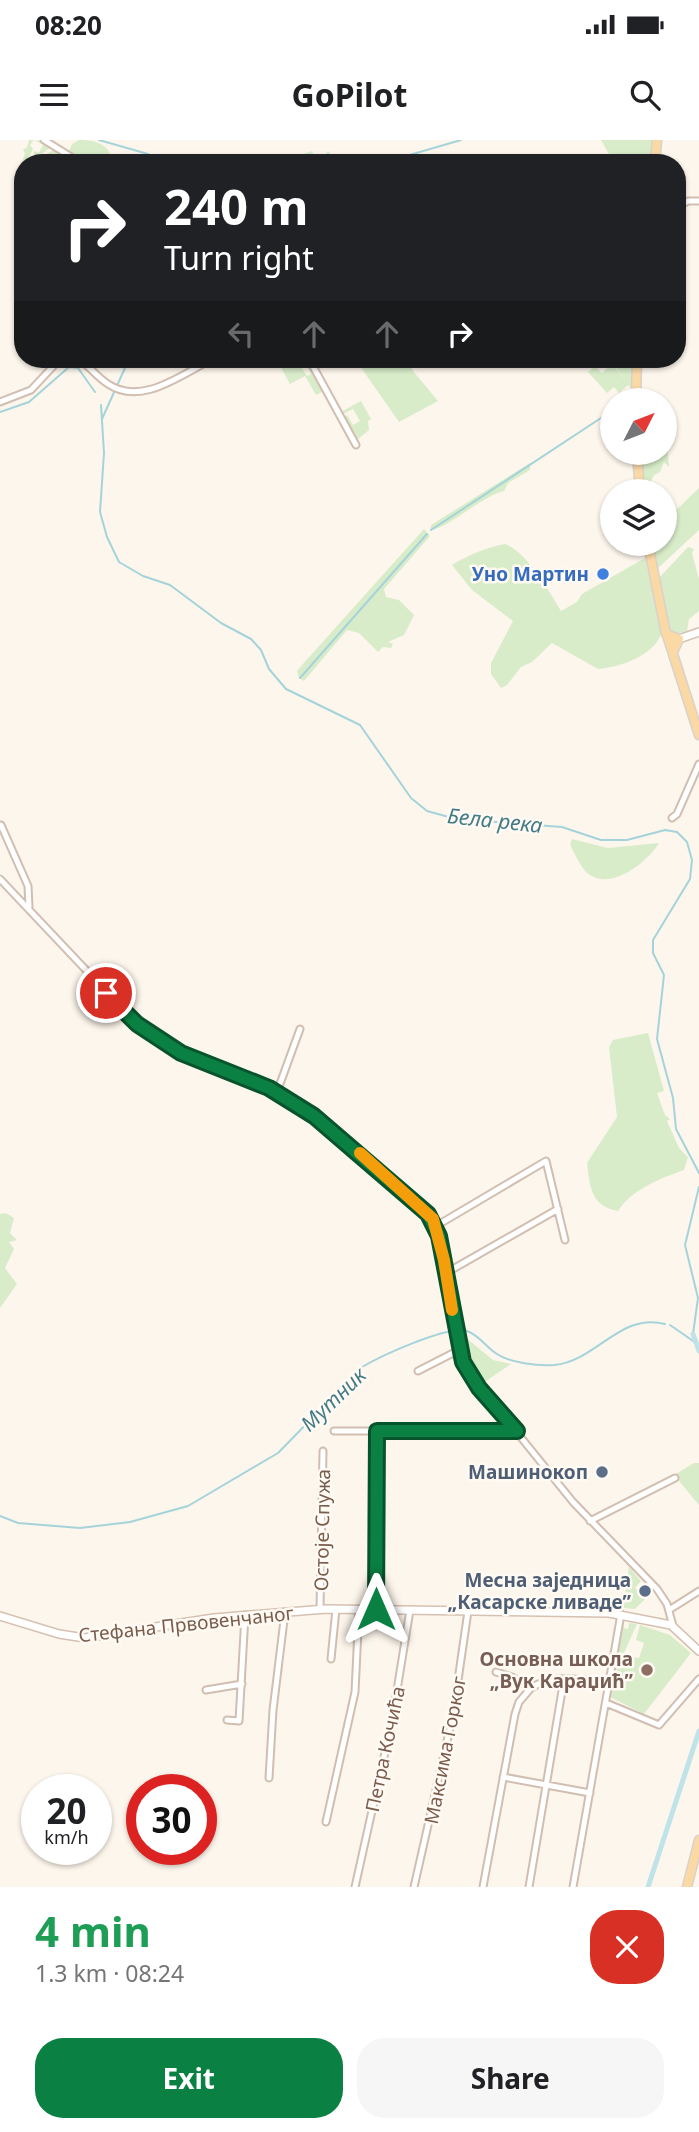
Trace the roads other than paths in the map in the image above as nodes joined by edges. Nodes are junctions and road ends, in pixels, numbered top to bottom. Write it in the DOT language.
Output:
graph roads {
  1 [pos="44,140"];
  2 [pos="67,154"];
  3 [pos="52,368"];
  4 [pos="89,368"];
  5 [pos="194,368"];
  6 [pos="314,368"];
  7 [pos="637,368"];
  8 [pos="636,388"];
  9 [pos="0,402"];
  10 [pos="356,445"];
  11 [pos="651,556"];
  12 [pos="699,632"];
  13 [pos="668,638"];
  14 [pos="679,639"];
  15 [pos="673,655"];
  16 [pos="699,734"];
  17 [pos="699,764"];
  18 [pos="671,818"];
  19 [pos="1,825"];
  20 [pos="0,879"];
  21 [pos="29,907"];
  22 [pos="300,1030"];
  23 [pos="277,1092"];
  24 [pos="558,1209"];
  25 [pos="436,1226"];
  26 [pos="565,1240"];
  27 [pos="446,1273"];
  28 [pos="459,1350"];
  29 [pos="418,1371"];
  30 [pos="334,1431"];
  31 [pos="377,1431"];
  32 [pos="517,1431"];
  33 [pos="323,1451"];
  34 [pos="675,1478"];
  35 [pos="590,1521"];
  36 [pos="699,1591"];
  37 [pos="320,1609"];
  38 [pos="337,1609"];
  39 [pos="359,1609"];
  40 [pos="376,1609"];
  41 [pos="410,1610"];
  42 [pos="669,1610"];
  43 [pos="468,1611"];
  44 [pos="285,1612"];
  45 [pos="621,1614"];
  46 [pos="245,1615"];
  47 [pos="0,1616"];
  48 [pos="673,1626"];
  49 [pos="698,1648"];
  50 [pos="331,1659"];
  51 [pos="496,1672"];
  52 [pos="564,1679"];
  53 [pos="699,1679"];
  54 [pos="609,1683"];
  55 [pos="242,1684"];
  56 [pos="531,1688"];
  57 [pos="206,1690"];
  58 [pos="606,1703"];
  59 [pos="227,1720"];
  60 [pos="503,1777"];
  61 [pos="270,1779"];
  62 [pos="547,1785"];
  63 [pos="590,1793"];
  64 [pos="326,1822"];
  65 [pos="699,1840"];
  66 [pos="355,1887"];
  67 [pos="415,1887"];
  68 [pos="483,1887"];
  69 [pos="528,1887"];
  70 [pos="573,1887"];
  71 [pos="687,1887"];
  1 -- 2 [label="street"];
  3 -- 9 [label="street"];
  4 -- 5 [label="street"];
  6 -- 10 [label="street"];
  7 -- 8 [label="main road"];
  11 -- 13 [label="main road"];
  12 -- 14 [label="street"];
  13 -- 14 [label="main road"];
  13 -- 15 [label="main road"];
  14 -- 15 [label="main road"];
  15 -- 16 [label="main road"];
  17 -- 18 [label="street"];
  19 -- 21 [label="street"];
  20 -- 21 [label="street"];
  21 -- 23 [label="street"];
  22 -- 23 [label="street"];
  23 -- 25 [label="street"];
  24 -- 25 [label="street"];
  24 -- 26 [label="street"];
  24 -- 27 [label="street"];
  25 -- 27 [label="street"];
  27 -- 28 [label="street"];
  28 -- 29 [label="street"];
  28 -- 32 [label="street"];
  30 -- 31 [label="street"];
  31 -- 32 [label="street"];
  31 -- 40 [label="street"];
  32 -- 35 [label="street"];
  33 -- 37 [label="street, Остоје Спужа"];
  34 -- 35 [label="street"];
  35 -- 42 [label="street"];
  36 -- 42 [label="street"];
  37 -- 38 [label="street, Стефана Првовенчаног"];
  37 -- 44 [label="street, Стефана Првовенчаног"];
  38 -- 39 [label="street, Стефана Првовенчаног"];
  38 -- 50 [label="street"];
  39 -- 40 [label="street, Стефана Првовенчаног"];
  39 -- 64 [label="street"];
  40 -- 41 [label="street, Стефана Првовенчаног"];
  41 -- 43 [label="street, Стефана Првовенчаног"];
  41 -- 66 [label="street, Петра Кочића"];
  42 -- 48 [label="street"];
  43 -- 45 [label="street, Стефана Првовенчаног"];
  43 -- 67 [label="street, Максима Горког"];
  44 -- 46 [label="street, Стефана Првовенчаног"];
  44 -- 61 [label="street"];
  45 -- 48 [label="street, Стефана Првовенчаног"];
  45 -- 54 [label="street"];
  46 -- 47 [label="street, Стефана Првовенчаног"];
  46 -- 55 [label="street"];
  48 -- 49 [label="street"];
  51 -- 56 [label="street"];
  52 -- 54 [label="street"];
  52 -- 56 [label="street"];
  52 -- 62 [label="street"];
  53 -- 58 [label="street"];
  54 -- 58 [label="street"];
  55 -- 57 [label="street"];
  55 -- 59 [label="street"];
  56 -- 60 [label="street"];
  58 -- 63 [label="street"];
  60 -- 62 [label="street"];
  60 -- 68 [label="street"];
  62 -- 63 [label="street"];
  62 -- 69 [label="street"];
  63 -- 70 [label="street"];
  65 -- 71 [label="main road"];
}
